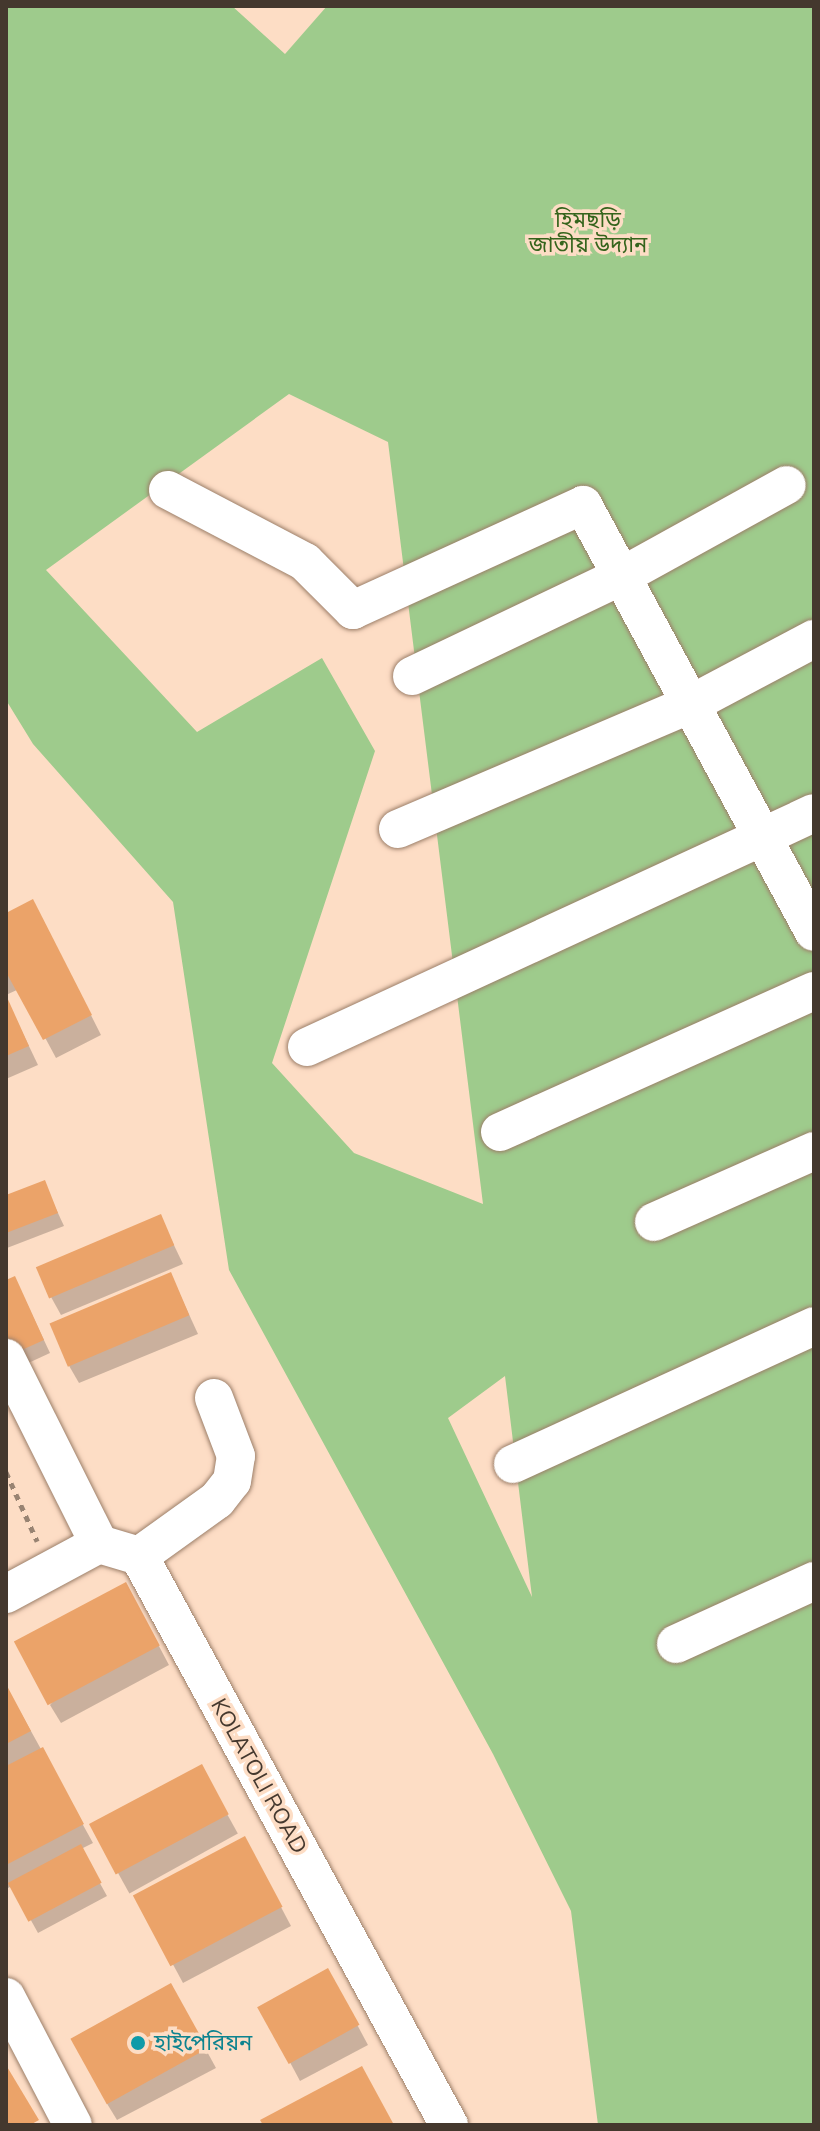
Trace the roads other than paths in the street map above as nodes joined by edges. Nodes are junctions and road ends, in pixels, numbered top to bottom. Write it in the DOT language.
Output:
graph roads {
  1 [pos="787,485"];
  2 [pos="168,490"];
  3 [pos="622,576"];
  4 [pos="814,639"];
  5 [pos="412,676"];
  6 [pos="691,704"];
  7 [pos="814,813"];
  8 [pos="398,829"];
  9 [pos="764,839"];
  10 [pos="814,932"];
  11 [pos="814,991"];
  12 [pos="307,1047"];
  13 [pos="500,1132"];
  14 [pos="814,1151"];
  15 [pos="654,1222"];
  16 [pos="814,1326"];
  17 [pos="6,1358"];
  18 [pos="214,1398"];
  19 [pos="513,1464"];
  20 [pos="99,1544"];
  21 [pos="139,1556"];
  22 [pos="814,1581"];
  23 [pos="6,1594"];
  24 [pos="676,1644"];
  25 [pos="6,1997"];
  26 [pos="73,2125"];
  27 [pos="449,2125"];
  1 -- 3 [label="street"];
  2 -- 3 [label="street"];
  3 -- 5 [label="street"];
  3 -- 6 [label="street"];
  4 -- 6 [label="street"];
  6 -- 8 [label="street"];
  6 -- 9 [label="street"];
  7 -- 9 [label="street"];
  9 -- 10 [label="street"];
  9 -- 12 [label="street"];
  11 -- 13 [label="street"];
  14 -- 15 [label="street"];
  16 -- 19 [label="street"];
  17 -- 20 [label="street"];
  18 -- 21 [label="street"];
  20 -- 21 [label="street"];
  20 -- 23 [label="street"];
  21 -- 27 [label="street, KOLATOLI ROAD"];
  22 -- 24 [label="street"];
  25 -- 26 [label="street"];
}
